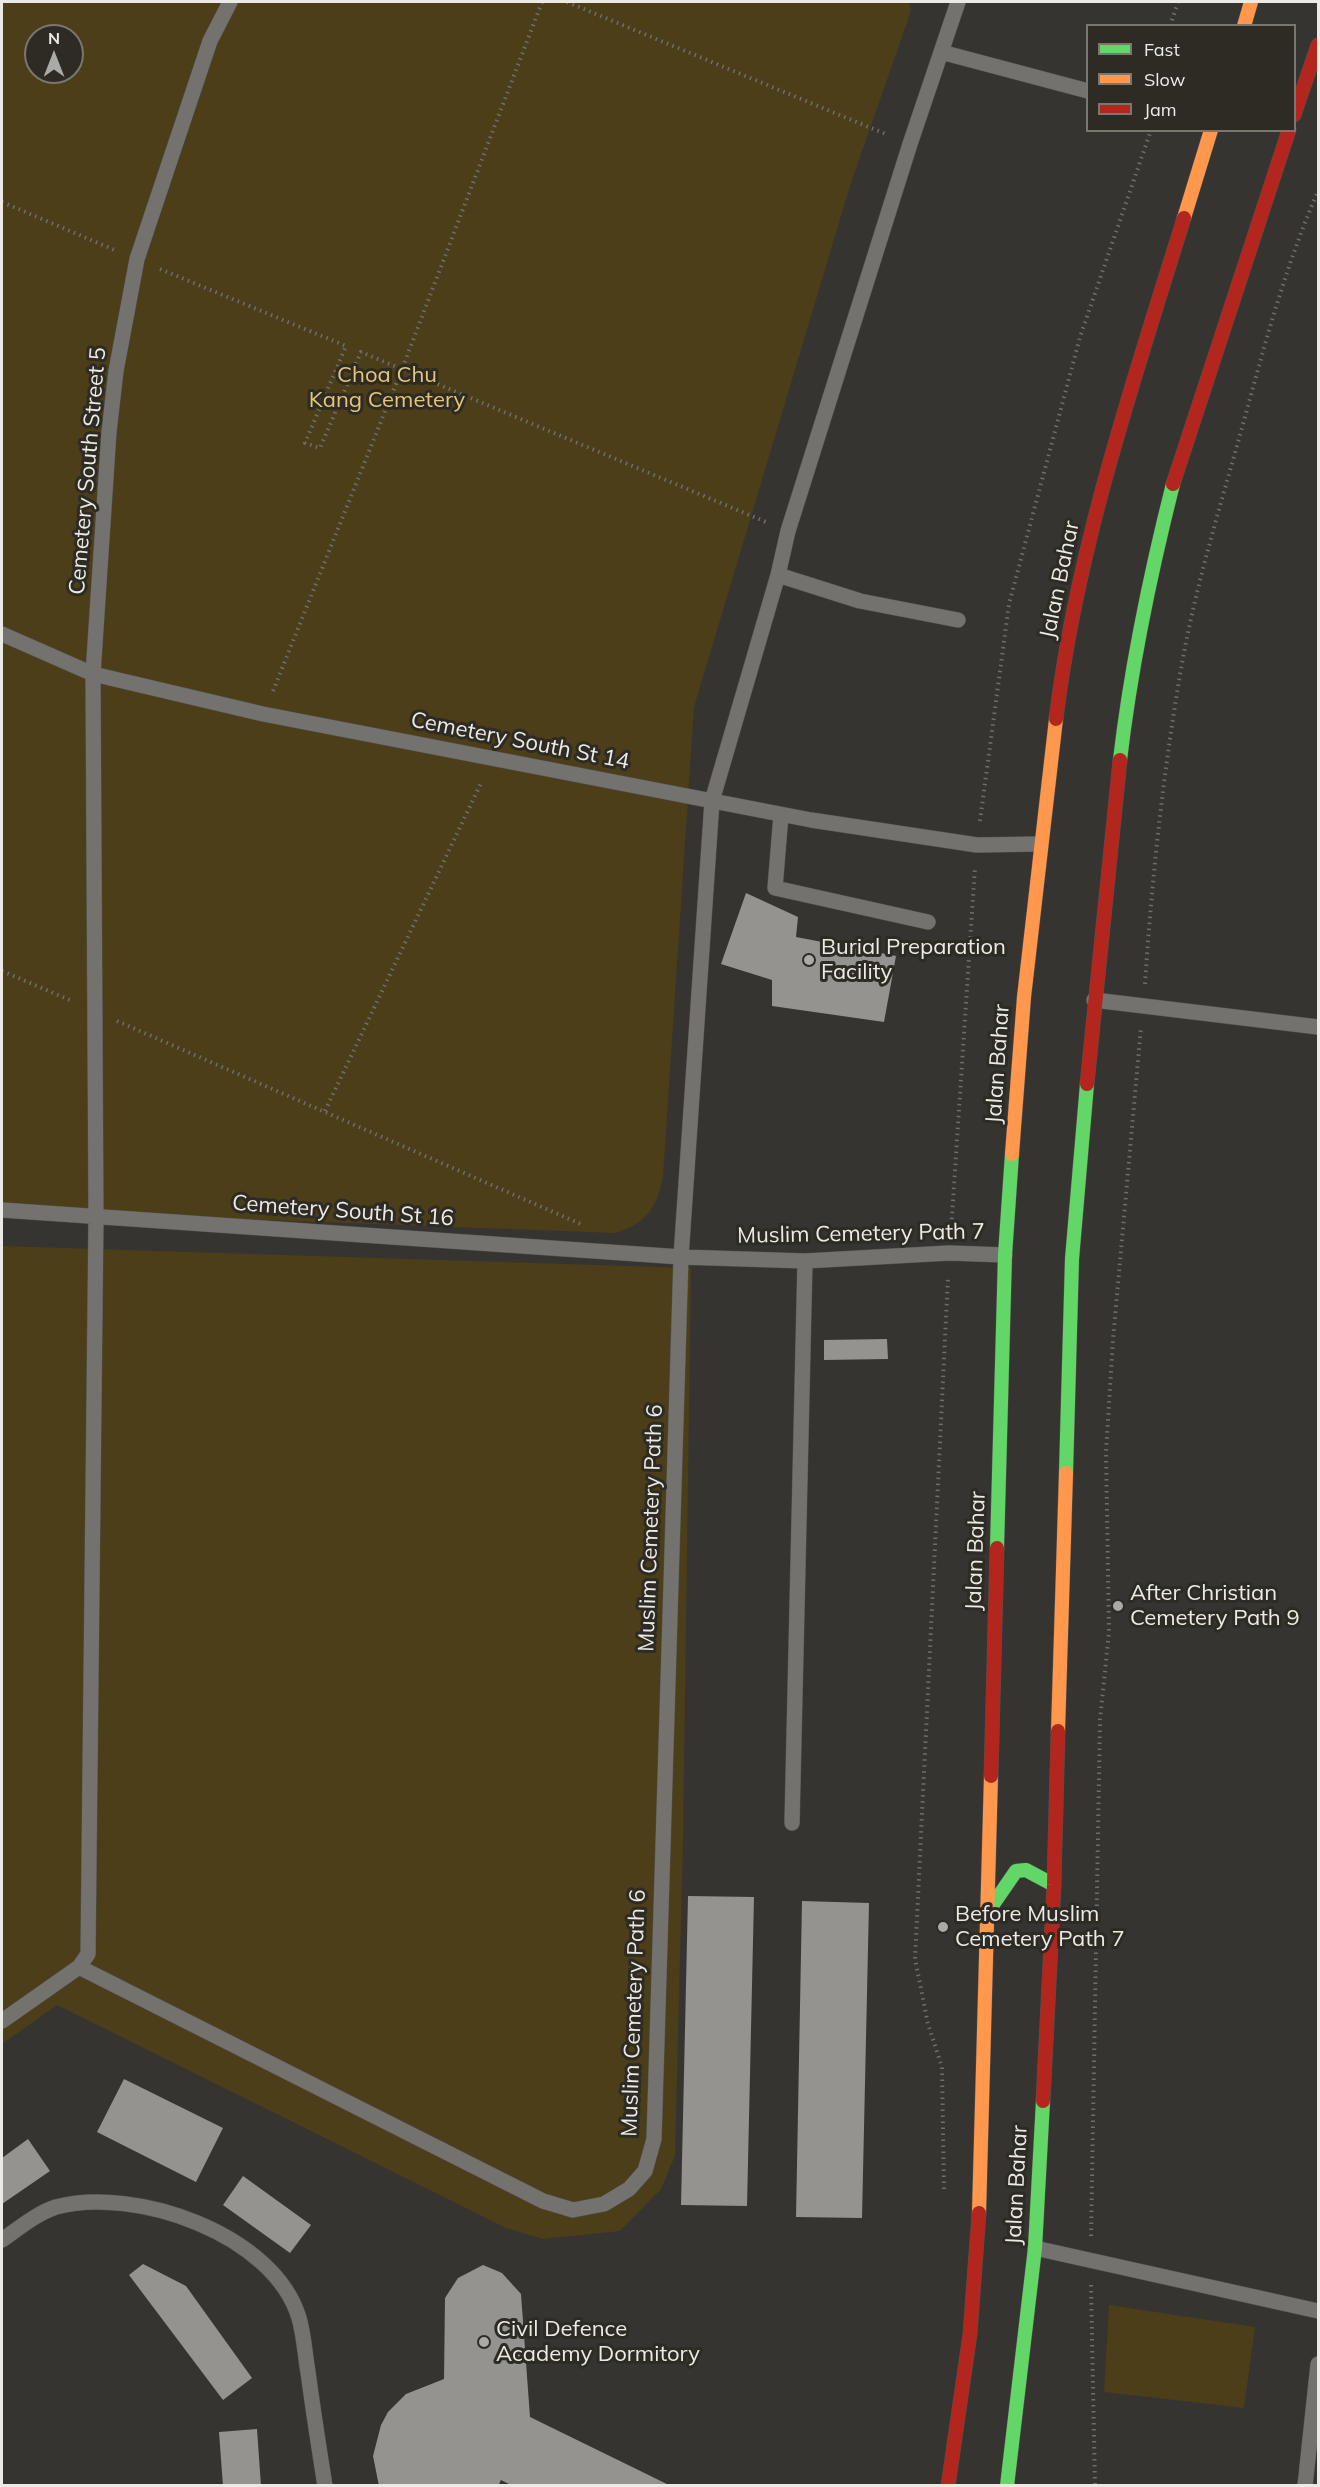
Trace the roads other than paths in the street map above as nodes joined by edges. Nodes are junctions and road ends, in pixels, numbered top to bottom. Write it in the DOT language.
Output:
graph roads {
  1 [pos="230,2"];
  2 [pos="958,2"];
  3 [pos="1251,2"];
  4 [pos="1245,24"];
  5 [pos="1318,45"];
  6 [pos="941,52"];
  7 [pos="1086,90"];
  8 [pos="1296,109"];
  9 [pos="1210,132"];
  10 [pos="1288,132"];
  11 [pos="778,575"];
  12 [pos="957,620"];
  13 [pos="2,634"];
  14 [pos="93,674"];
  15 [pos="712,801"];
  16 [pos="781,814"];
  17 [pos="1040,844"];
  18 [pos="928,922"];
  19 [pos="1094,1000"];
  20 [pos="1318,1027"];
  21 [pos="2,1210"];
  22 [pos="96,1217"];
  23 [pos="1005,1255"];
  24 [pos="681,1257"];
  25 [pos="805,1261"];
  26 [pos="792,1823"];
  27 [pos="1054,1885"];
  28 [pos="985,1916"];
  29 [pos="79,1967"];
  30 [pos="2,2021"];
  31 [pos="2,2240"];
  32 [pos="1035,2248"];
  33 [pos="1318,2311"];
  34 [pos="1318,2364"];
  35 [pos="325,2486"];
  36 [pos="948,2486"];
  37 [pos="1007,2486"];
  38 [pos="1305,2486"];
  1 -- 14 [label="lane, Cemetery South Street 5"];
  2 -- 6 [label="lane, Muslim Cemetery Path 6"];
  3 -- 4 [label="main road"];
  5 -- 8 [label="main road"];
  6 -- 7 [label="lane"];
  6 -- 11 [label="lane, Muslim Cemetery Path 6"];
  9 -- 17 [label="main road, Jalan Bahar"];
  10 -- 19 [label="main road, Jalan Bahar"];
  11 -- 12 [label="lane"];
  11 -- 15 [label="lane, Muslim Cemetery Path 6"];
  13 -- 14 [label="lane, Cemetery South St 14"];
  14 -- 15 [label="lane, Cemetery South St 14"];
  14 -- 22 [label="lane, Cemetery South Street 5"];
  15 -- 16 [label="lane, Cemetery South St 14"];
  15 -- 24 [label="lane, Muslim Cemetery Path 6"];
  16 -- 17 [label="lane, Cemetery South St 14"];
  16 -- 18 [label="lane"];
  17 -- 23 [label="main road, Jalan Bahar"];
  19 -- 20 [label="lane"];
  19 -- 27 [label="main road, Jalan Bahar"];
  21 -- 22 [label="lane, Cemetery South St 16"];
  22 -- 24 [label="lane, Cemetery South St 16"];
  22 -- 29 [label="lane, Cemetery South Street 5"];
  23 -- 25 [label="lane, Muslim Cemetery Path 7"];
  23 -- 28 [label="main road, Jalan Bahar"];
  24 -- 25 [label="lane, Muslim Cemetery Path 7"];
  24 -- 29 [label="lane, Muslim Cemetery Path 6"];
  25 -- 26 [label="lane"];
  27 -- 28 [label="main road"];
  27 -- 32 [label="main road, Jalan Bahar"];
  28 -- 36 [label="main road, Jalan Bahar"];
  29 -- 30 [label="lane"];
  31 -- 35 [label="lane"];
  32 -- 33 [label="lane"];
  32 -- 37 [label="main road, Jalan Bahar"];
  34 -- 38 [label="lane"];
}
